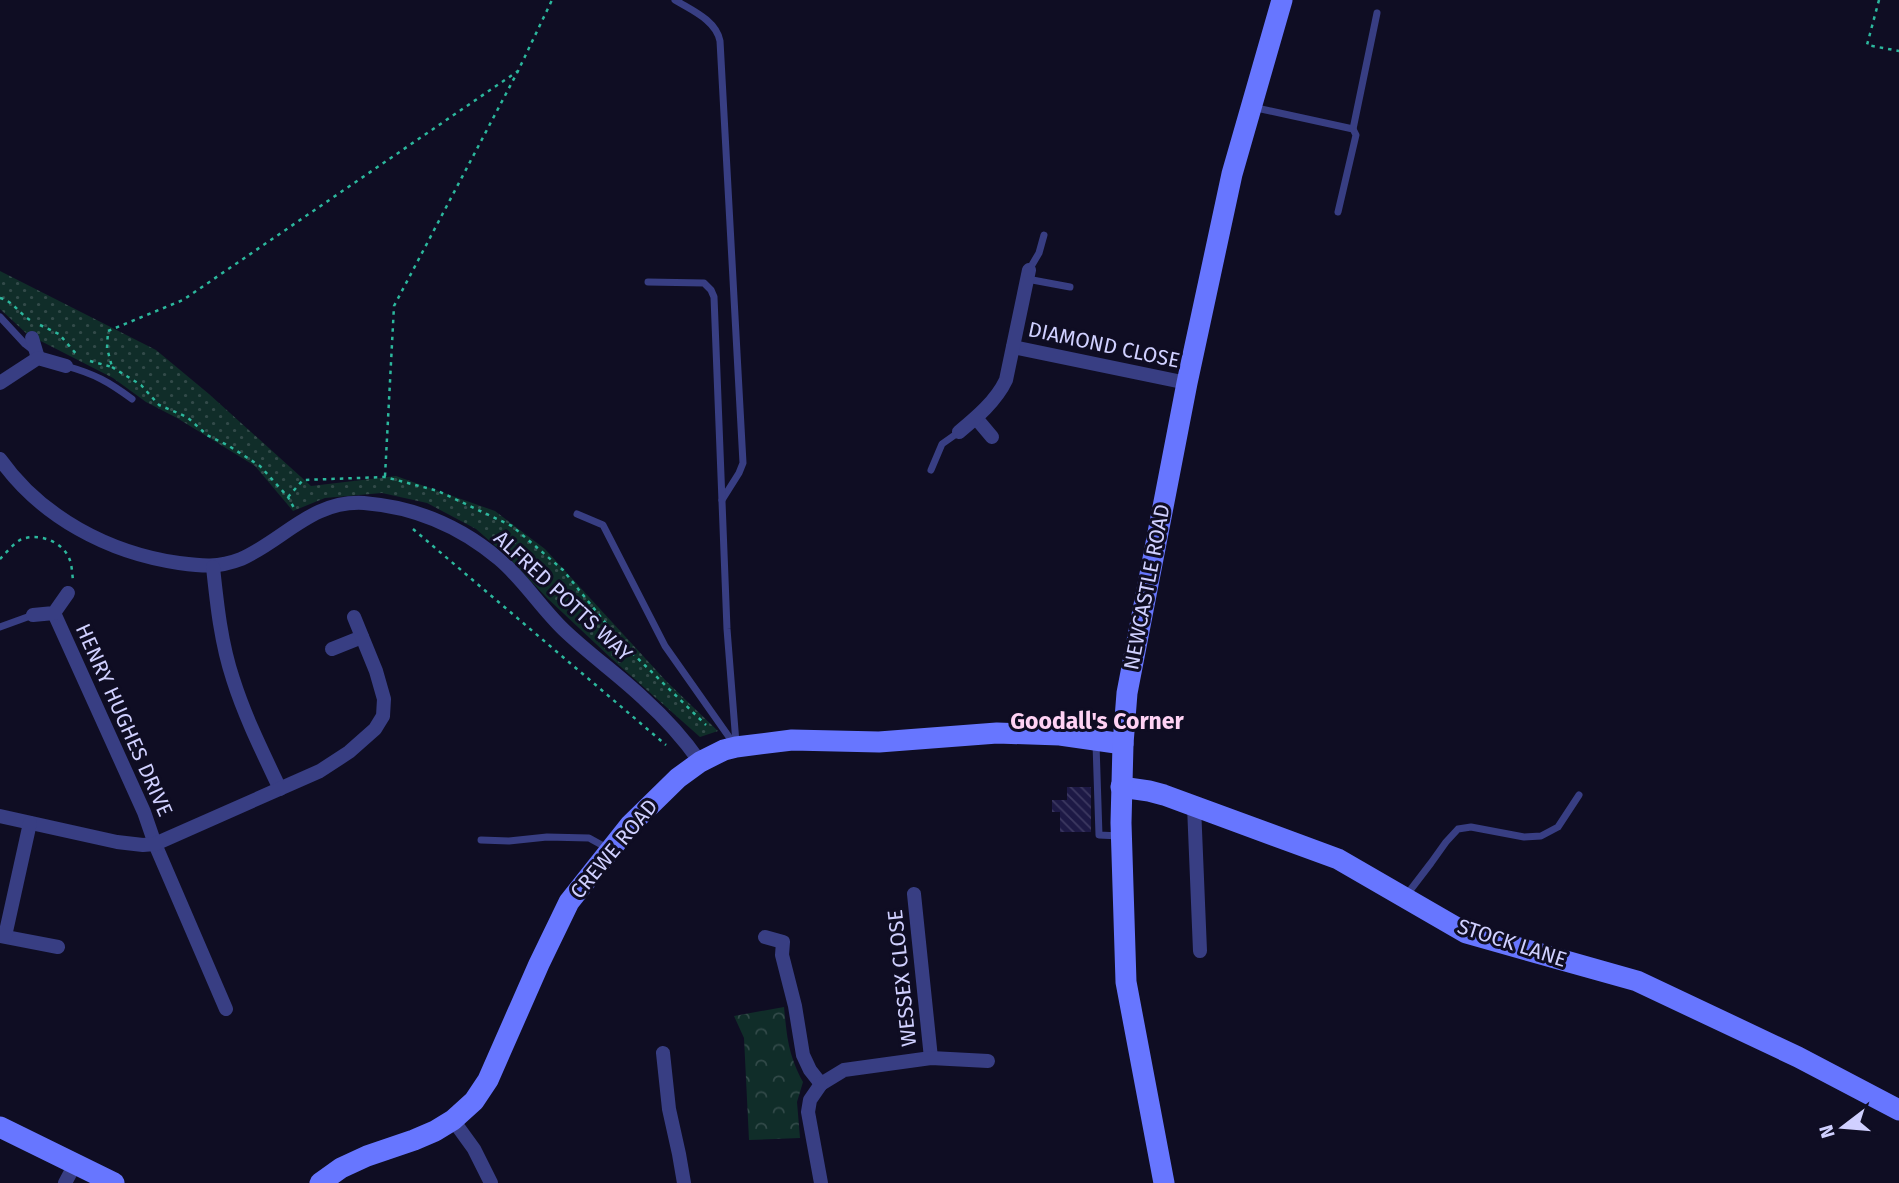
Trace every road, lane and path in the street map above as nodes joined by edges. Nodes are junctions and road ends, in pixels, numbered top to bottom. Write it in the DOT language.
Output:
graph roads {
  1 [pos="552,0"];
  2 [pos="675,0"];
  3 [pos="1282,0"];
  4 [pos="1879,0"];
  5 [pos="1377,13"];
  6 [pos="1899,51"];
  7 [pos="518,71"];
  8 [pos="1252,107"];
  9 [pos="1353,129"];
  10 [pos="1338,212"];
  11 [pos="1044,234"];
  12 [pos="1028,274"];
  13 [pos="648,282"];
  14 [pos="1070,287"];
  15 [pos="0,298"];
  16 [pos="0,317"];
  17 [pos="1013,347"];
  18 [pos="36,350"];
  19 [pos="80,358"];
  20 [pos="90,361"];
  21 [pos="66,366"];
  22 [pos="112,367"];
  23 [pos="0,383"];
  24 [pos="1187,383"];
  25 [pos="132,399"];
  26 [pos="976,418"];
  27 [pos="959,432"];
  28 [pos="992,437"];
  29 [pos="0,459"];
  30 [pos="931,470"];
  31 [pos="384,477"];
  32 [pos="288,497"];
  33 [pos="722,500"];
  34 [pos="391,507"];
  35 [pos="577,514"];
  36 [pos="302,520"];
  37 [pos="0,559"];
  38 [pos="213,567"];
  39 [pos="68,593"];
  40 [pos="54,613"];
  41 [pos="33,615"];
  42 [pos="354,617"];
  43 [pos="0,627"];
  44 [pos="362,637"];
  45 [pos="332,649"];
  46 [pos="1096,740"];
  47 [pos="1123,744"];
  48 [pos="730,749"];
  49 [pos="672,750"];
  50 [pos="700,762"];
  51 [pos="1121,787"];
  52 [pos="280,789"];
  53 [pos="1579,795"];
  54 [pos="1194,806"];
  55 [pos="0,816"];
  56 [pos="30,823"];
  57 [pos="1121,836"];
  58 [pos="481,840"];
  59 [pos="155,844"];
  60 [pos="609,849"];
  61 [pos="914,894"];
  62 [pos="1405,897"];
  63 [pos="2,936"];
  64 [pos="765,937"];
  65 [pos="58,947"];
  66 [pos="1200,951"];
  67 [pos="226,1009"];
  68 [pos="663,1053"];
  69 [pos="932,1058"];
  70 [pos="988,1061"];
  71 [pos="821,1084"];
  72 [pos="1899,1110"];
  73 [pos="453,1121"];
  74 [pos="0,1127"];
  75 [pos="75,1164"];
  76 [pos="65,1183"];
  77 [pos="114,1183"];
  78 [pos="320,1183"];
  79 [pos="491,1183"];
  80 [pos="684,1183"];
  81 [pos="821,1183"];
  82 [pos="1164,1183"];
  1 -- 7 [label="path"];
  2 -- 33 [label="lane"];
  3 -- 8 [label="main road, NEWCASTLE ROAD"];
  4 -- 6 [label="path"];
  5 -- 9 [label="lane"];
  7 -- 22 [label="path"];
  7 -- 31 [label="path"];
  8 -- 9 [label="lane"];
  8 -- 24 [label="main road, NEWCASTLE ROAD"];
  9 -- 10 [label="lane"];
  11 -- 12 [label="lane"];
  12 -- 14 [label="lane"];
  12 -- 17 [label="street, DIAMOND CLOSE"];
  13 -- 33 [label="lane"];
  15 -- 19 [label="path"];
  16 -- 18 [label="lane"];
  17 -- 24 [label="street, DIAMOND CLOSE"];
  17 -- 26 [label="street, DIAMOND CLOSE"];
  18 -- 21 [label="street"];
  18 -- 23 [label="street"];
  20 -- 22 [label="path"];
  21 -- 25 [label="lane"];
  22 -- 32 [label="path"];
  24 -- 47 [label="main road, NEWCASTLE ROAD"];
  26 -- 27 [label="street, DIAMOND CLOSE"];
  26 -- 28 [label="street"];
  27 -- 30 [label="lane"];
  29 -- 38 [label="street, ALFRED POTTS WAY"];
  31 -- 32 [label="path"];
  31 -- 48 [label="path"];
  32 -- 36 [label="path"];
  33 -- 48 [label="lane"];
  34 -- 36 [label="street, ALFRED POTTS WAY"];
  34 -- 49 [label="path"];
  34 -- 50 [label="street, ALFRED POTTS WAY"];
  35 -- 48 [label="lane"];
  36 -- 38 [label="street, ALFRED POTTS WAY"];
  37 -- 39 [label="path"];
  38 -- 52 [label="street"];
  39 -- 40 [label="street, HENRY HUGHES DRIVE"];
  40 -- 41 [label="street, HENRY HUGHES DRIVE"];
  40 -- 59 [label="street, HENRY HUGHES DRIVE"];
  41 -- 43 [label="lane"];
  42 -- 44 [label="street"];
  44 -- 45 [label="street"];
  44 -- 52 [label="street"];
  46 -- 47 [label="main road, CREWE ROAD"];
  46 -- 48 [label="main road, CREWE ROAD"];
  46 -- 57 [label="lane"];
  47 -- 51 [label="main road, NEWCASTLE ROAD"];
  48 -- 50 [label="main road, CREWE ROAD"];
  50 -- 60 [label="main road, CREWE ROAD"];
  51 -- 54 [label="main road, STOCK LANE"];
  51 -- 57 [label="main road, NEWCASTLE ROAD"];
  52 -- 59 [label="street"];
  53 -- 62 [label="lane"];
  54 -- 62 [label="main road, STOCK LANE"];
  54 -- 66 [label="street"];
  55 -- 56 [label="street"];
  56 -- 59 [label="street"];
  56 -- 63 [label="street"];
  57 -- 82 [label="main road, NEWCASTLE ROAD"];
  58 -- 60 [label="lane"];
  59 -- 67 [label="street, HENRY HUGHES DRIVE"];
  60 -- 73 [label="main road, CREWE ROAD"];
  61 -- 69 [label="street, WESSEX CLOSE"];
  62 -- 72 [label="main road, STOCK LANE"];
  63 -- 65 [label="street"];
  64 -- 71 [label="street"];
  68 -- 80 [label="street"];
  69 -- 70 [label="street, WESSEX CLOSE"];
  69 -- 71 [label="street, WESSEX CLOSE"];
  71 -- 81 [label="street"];
  73 -- 78 [label="main road, CREWE ROAD"];
  73 -- 79 [label="street"];
  74 -- 75 [label="main road"];
  75 -- 76 [label="street"];
  75 -- 77 [label="main road"];
}
